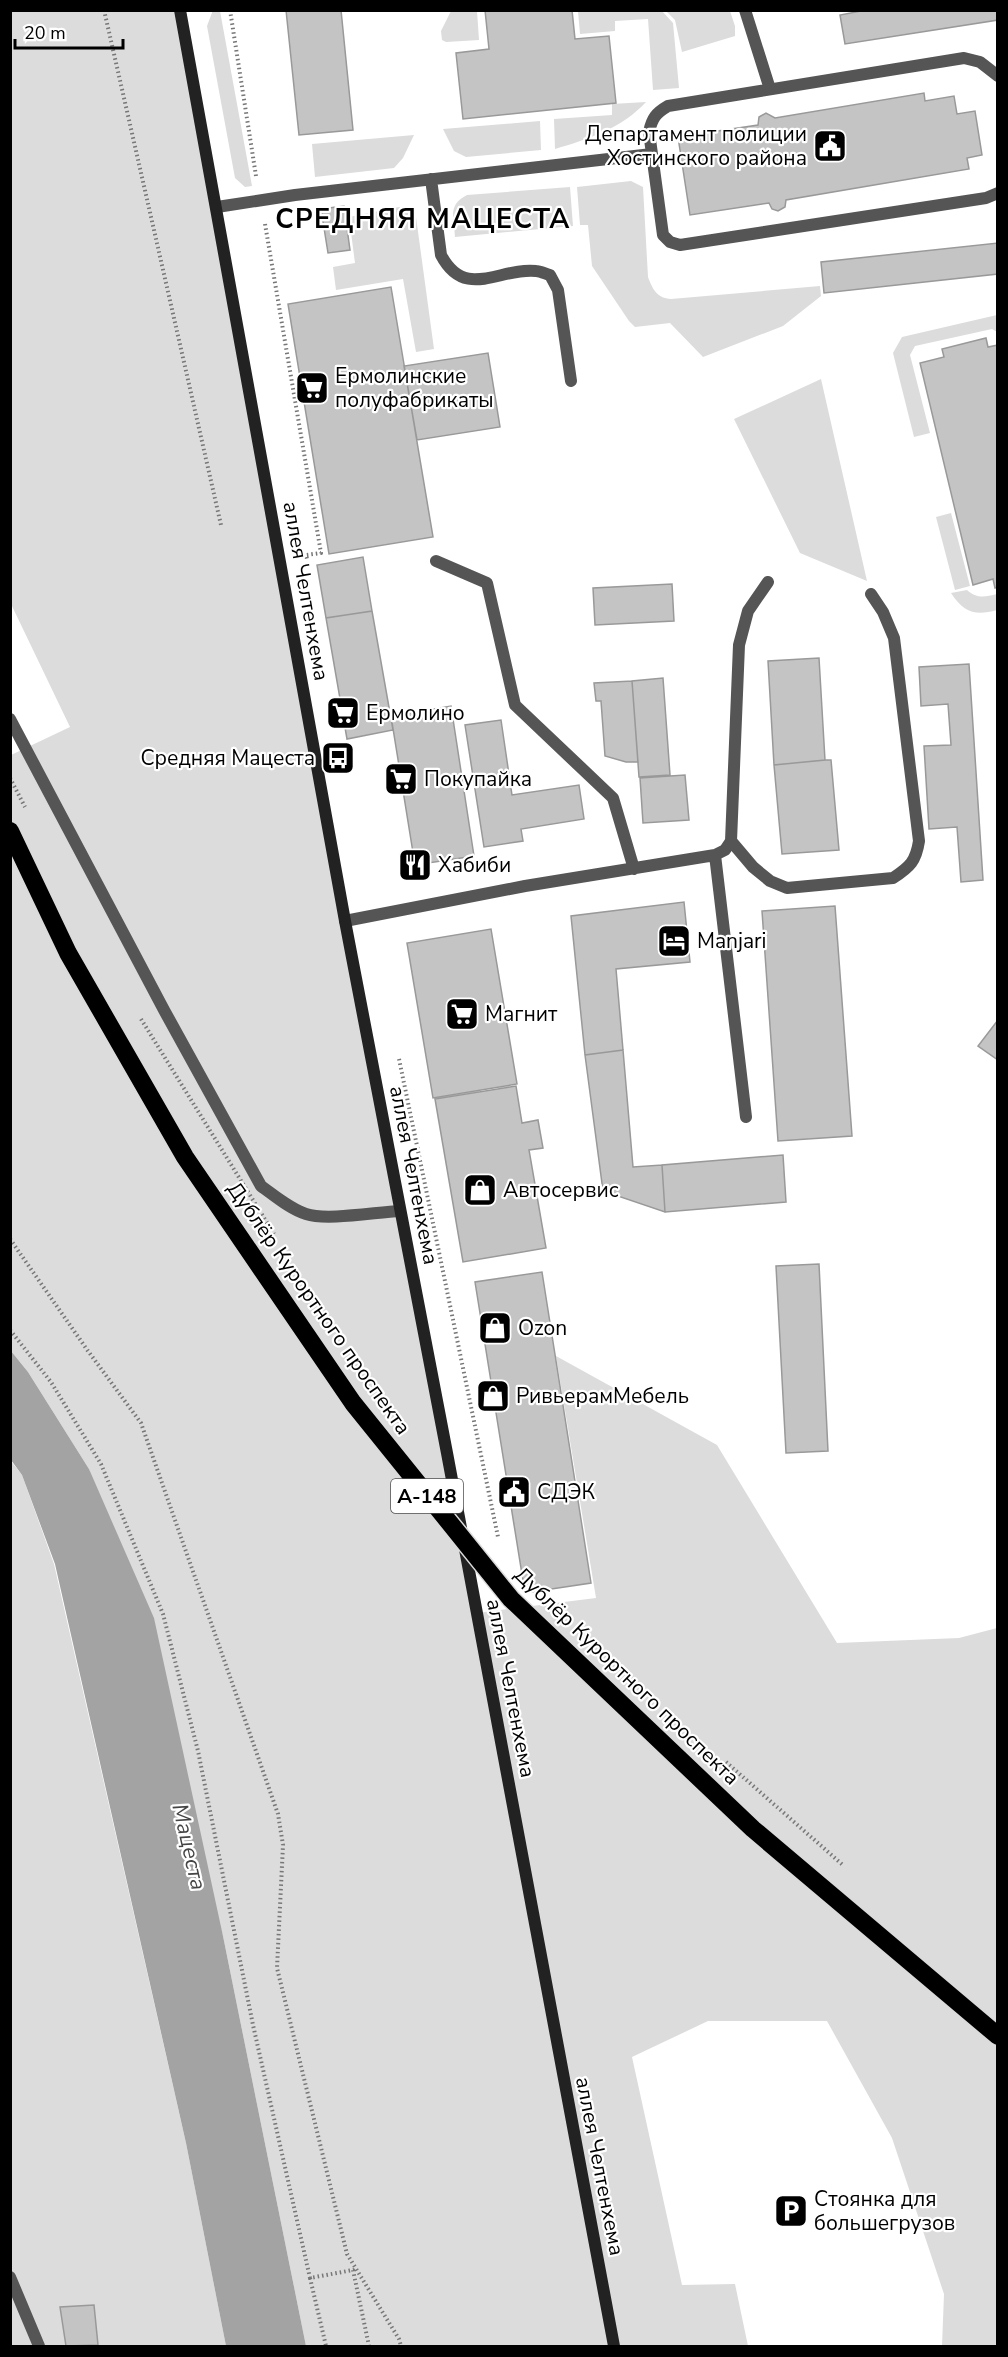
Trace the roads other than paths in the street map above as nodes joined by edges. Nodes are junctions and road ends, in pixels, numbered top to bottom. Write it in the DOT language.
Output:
graph roads {
  1 [pos="180,10"];
  2 [pos="745,10"];
  3 [pos="998,76"];
  4 [pos="770,89"];
  5 [pos="652,154"];
  6 [pos="431,179"];
  7 [pos="998,193"];
  8 [pos="217,207"];
  9 [pos="571,381"];
  10 [pos="436,561"];
  11 [pos="768,582"];
  12 [pos="871,594"];
  13 [pos="10,719"];
  14 [pos="10,831"];
  15 [pos="731,841"];
  16 [pos="715,855"];
  17 [pos="634,869"];
  18 [pos="345,921"];
  19 [pos="746,1117"];
  20 [pos="400,1210"];
  21 [pos="998,2036"];
  22 [pos="10,2277"];
  23 [pos="39,2346"];
  24 [pos="614,2346"];
  1 -- 8 [label="main road, аллея Челтенхема"];
  2 -- 4 [label="street"];
  3 -- 4 [label="street"];
  4 -- 5 [label="street"];
  5 -- 6 [label="street"];
  5 -- 7 [label="street"];
  6 -- 8 [label="street"];
  6 -- 9 [label="street"];
  8 -- 18 [label="main road, аллея Челтенхема"];
  10 -- 17 [label="street"];
  11 -- 15 [label="street"];
  12 -- 15 [label="street"];
  13 -- 20 [label="street"];
  14 -- 21 [label="highway, Дублёр Курортного проспекта / А-148, bridge"];
  15 -- 16 [label="street"];
  16 -- 17 [label="street"];
  16 -- 19 [label="street"];
  17 -- 18 [label="street"];
  18 -- 20 [label="main road, аллея Челтенхема"];
  20 -- 24 [label="main road, аллея Челтенхема"];
  22 -- 23 [label="street"];
}
